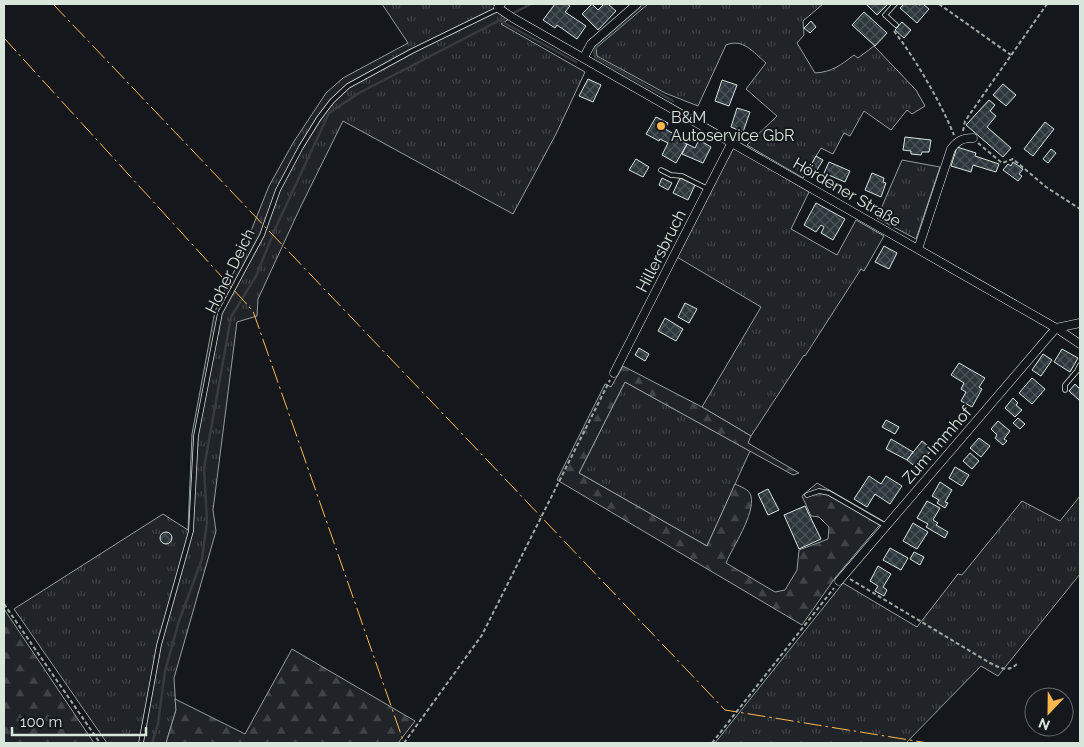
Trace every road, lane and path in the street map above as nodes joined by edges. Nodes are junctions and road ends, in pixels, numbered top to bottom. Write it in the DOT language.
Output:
graph roads {
  1 [pos="637,4"];
  2 [pos="895,4"];
  3 [pos="940,4"];
  4 [pos="1047,4"];
  5 [pos="502,8"];
  6 [pos="896,25"];
  7 [pos="1011,55"];
  8 [pos="584,58"];
  9 [pos="973,138"];
  10 [pos="959,141"];
  11 [pos="732,142"];
  12 [pos="661,170"];
  13 [pos="708,189"];
  14 [pos="1080,209"];
  15 [pos="918,248"];
  16 [pos="1080,323"];
  17 [pos="1056,328"];
  18 [pos="1080,344"];
  19 [pos="1080,365"];
  20 [pos="614,373"];
  21 [pos="1065,390"];
  22 [pos="807,495"];
  23 [pos="886,526"];
  24 [pos="841,578"];
  25 [pos="4,604"];
  26 [pos="1018,663"];
  27 [pos="100,743"];
  28 [pos="141,743"];
  29 [pos="404,743"];
  30 [pos="712,743"];
  1 -- 8 [label="street"];
  2 -- 6 [label="lane"];
  3 -- 7 [label="path"];
  4 -- 7 [label="path"];
  5 -- 8 [label="street, Hördener Straße"];
  5 -- 28 [label="lane, Hoher Deich"];
  6 -- 10 [label="path"];
  7 -- 10 [label="path"];
  8 -- 11 [label="street, Hördener Straße"];
  9 -- 10 [label="street"];
  9 -- 14 [label="path"];
  10 -- 15 [label="street"];
  11 -- 13 [label="street, Hillersbruch"];
  11 -- 15 [label="street, Hördener Straße"];
  12 -- 13 [label="lane"];
  13 -- 20 [label="street, Hillersbruch"];
  15 -- 17 [label="street, Hördener Straße"];
  16 -- 17 [label="street"];
  17 -- 18 [label="street, Hördener Straße"];
  17 -- 23 [label="street, Zum Immhof"];
  19 -- 21 [label="lane"];
  20 -- 29 [label="path"];
  22 -- 23 [label="lane"];
  23 -- 24 [label="street, Zum Immhof"];
  24 -- 26 [label="path"];
  24 -- 30 [label="path"];
  25 -- 27 [label="path"];
}
